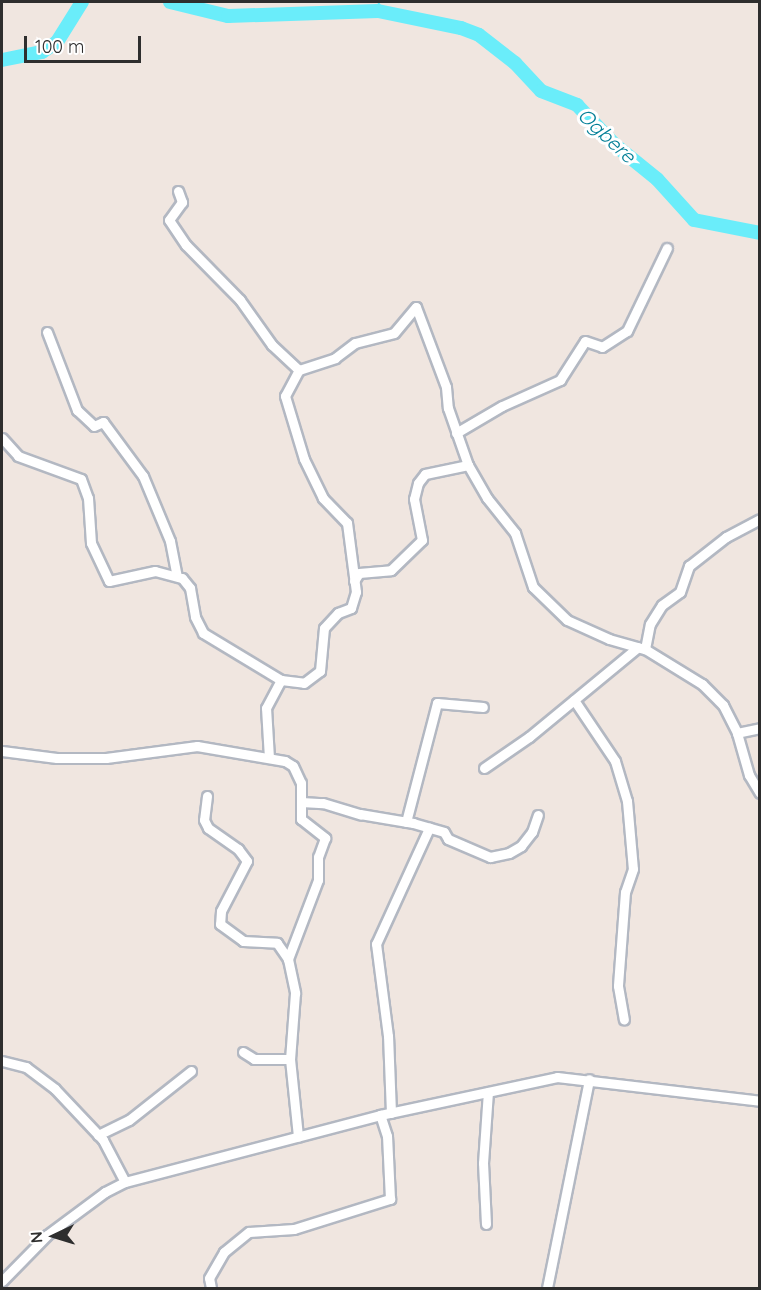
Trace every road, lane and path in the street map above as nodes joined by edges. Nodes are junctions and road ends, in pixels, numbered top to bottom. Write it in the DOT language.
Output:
graph roads {
  1 [pos="178,191"];
  2 [pos="667,248"];
  3 [pos="47,332"];
  4 [pos="299,370"];
  5 [pos="456,433"];
  6 [pos="2,438"];
  7 [pos="468,465"];
  8 [pos="759,519"];
  9 [pos="177,576"];
  10 [pos="354,581"];
  11 [pos="642,648"];
  12 [pos="281,680"];
  13 [pos="574,700"];
  14 [pos="483,707"];
  15 [pos="759,728"];
  16 [pos="737,733"];
  17 [pos="2,751"];
  18 [pos="269,758"];
  19 [pos="484,768"];
  20 [pos="759,793"];
  21 [pos="207,796"];
  22 [pos="301,802"];
  23 [pos="538,815"];
  24 [pos="406,822"];
  25 [pos="429,828"];
  26 [pos="288,959"];
  27 [pos="624,1019"];
  28 [pos="243,1052"];
  29 [pos="290,1059"];
  30 [pos="5,1061"];
  31 [pos="2,1071"];
  32 [pos="191,1071"];
  33 [pos="589,1079"];
  34 [pos="488,1092"];
  35 [pos="759,1101"];
  36 [pos="391,1113"];
  37 [pos="380,1115"];
  38 [pos="98,1135"];
  39 [pos="298,1137"];
  40 [pos="125,1182"];
  41 [pos="486,1224"];
  42 [pos="2,1264"];
  43 [pos="5,1277"];
  44 [pos="211,1288"];
  45 [pos="547,1288"];
  1 -- 4 [label="street"];
  2 -- 5 [label="street"];
  3 -- 9 [label="street"];
  4 -- 5 [label="street"];
  4 -- 10 [label="street"];
  5 -- 7 [label="street"];
  6 -- 9 [label="street"];
  7 -- 10 [label="street"];
  7 -- 11 [label="street"];
  8 -- 11 [label="street"];
  9 -- 12 [label="street"];
  10 -- 12 [label="street"];
  11 -- 13 [label="street"];
  11 -- 16 [label="street"];
  12 -- 18 [label="street"];
  13 -- 19 [label="street"];
  13 -- 27 [label="street"];
  14 -- 24 [label="street"];
  15 -- 16 [label="street"];
  16 -- 20 [label="street"];
  17 -- 18 [label="street"];
  18 -- 22 [label="street"];
  21 -- 26 [label="street"];
  22 -- 24 [label="street"];
  22 -- 26 [label="street"];
  23 -- 25 [label="street"];
  24 -- 25 [label="street"];
  25 -- 36 [label="street"];
  26 -- 29 [label="street"];
  28 -- 29 [label="street"];
  29 -- 39 [label="street"];
  30 -- 31 [label="street"];
  30 -- 38 [label="street"];
  32 -- 38 [label="street"];
  33 -- 34 [label="street"];
  33 -- 35 [label="street"];
  33 -- 45 [label="street"];
  34 -- 36 [label="street"];
  34 -- 41 [label="street"];
  36 -- 37 [label="street"];
  37 -- 39 [label="street"];
  37 -- 44 [label="street"];
  38 -- 40 [label="street"];
  39 -- 40 [label="street"];
  40 -- 43 [label="street"];
  42 -- 43 [label="street"];
}
